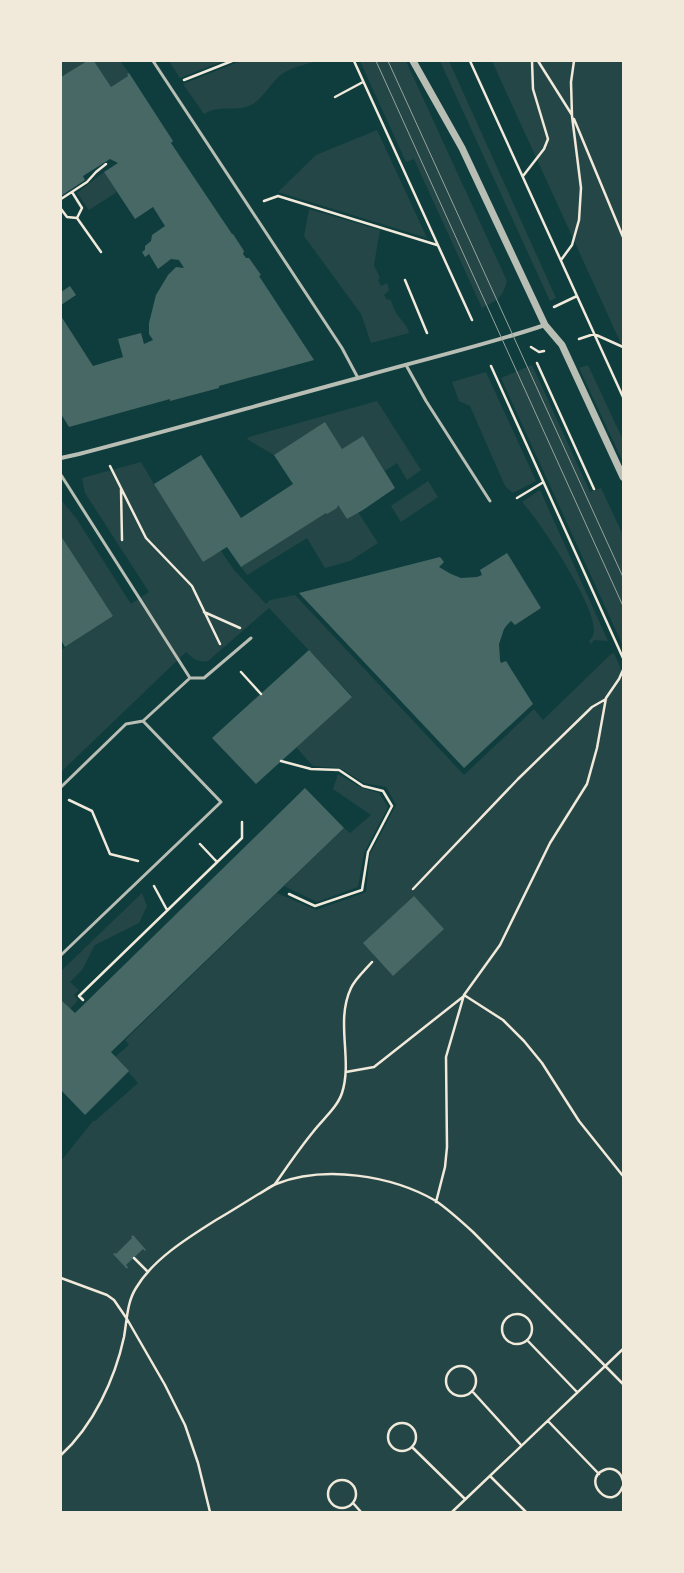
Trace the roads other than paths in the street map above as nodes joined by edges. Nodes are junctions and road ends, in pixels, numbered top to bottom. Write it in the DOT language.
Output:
graph roads {
  1 [pos="153,61"];
  2 [pos="413,61"];
  3 [pos="545,326"];
  4 [pos="406,365"];
  5 [pos="358,378"];
  6 [pos="61,458"];
  7 [pos="61,475"];
  8 [pos="623,477"];
  9 [pos="490,501"];
  10 [pos="251,638"];
  11 [pos="190,678"];
  12 [pos="143,721"];
  13 [pos="61,787"];
  14 [pos="61,955"];
  1 -- 5 [label="lane"];
  2 -- 3 [label="street"];
  3 -- 4 [label="street"];
  3 -- 8 [label="street"];
  4 -- 5 [label="street"];
  4 -- 9 [label="lane"];
  5 -- 6 [label="street"];
  7 -- 11 [label="lane"];
  10 -- 11 [label="lane"];
  11 -- 12 [label="lane"];
  12 -- 13 [label="lane"];
  12 -- 14 [label="lane"];
}
